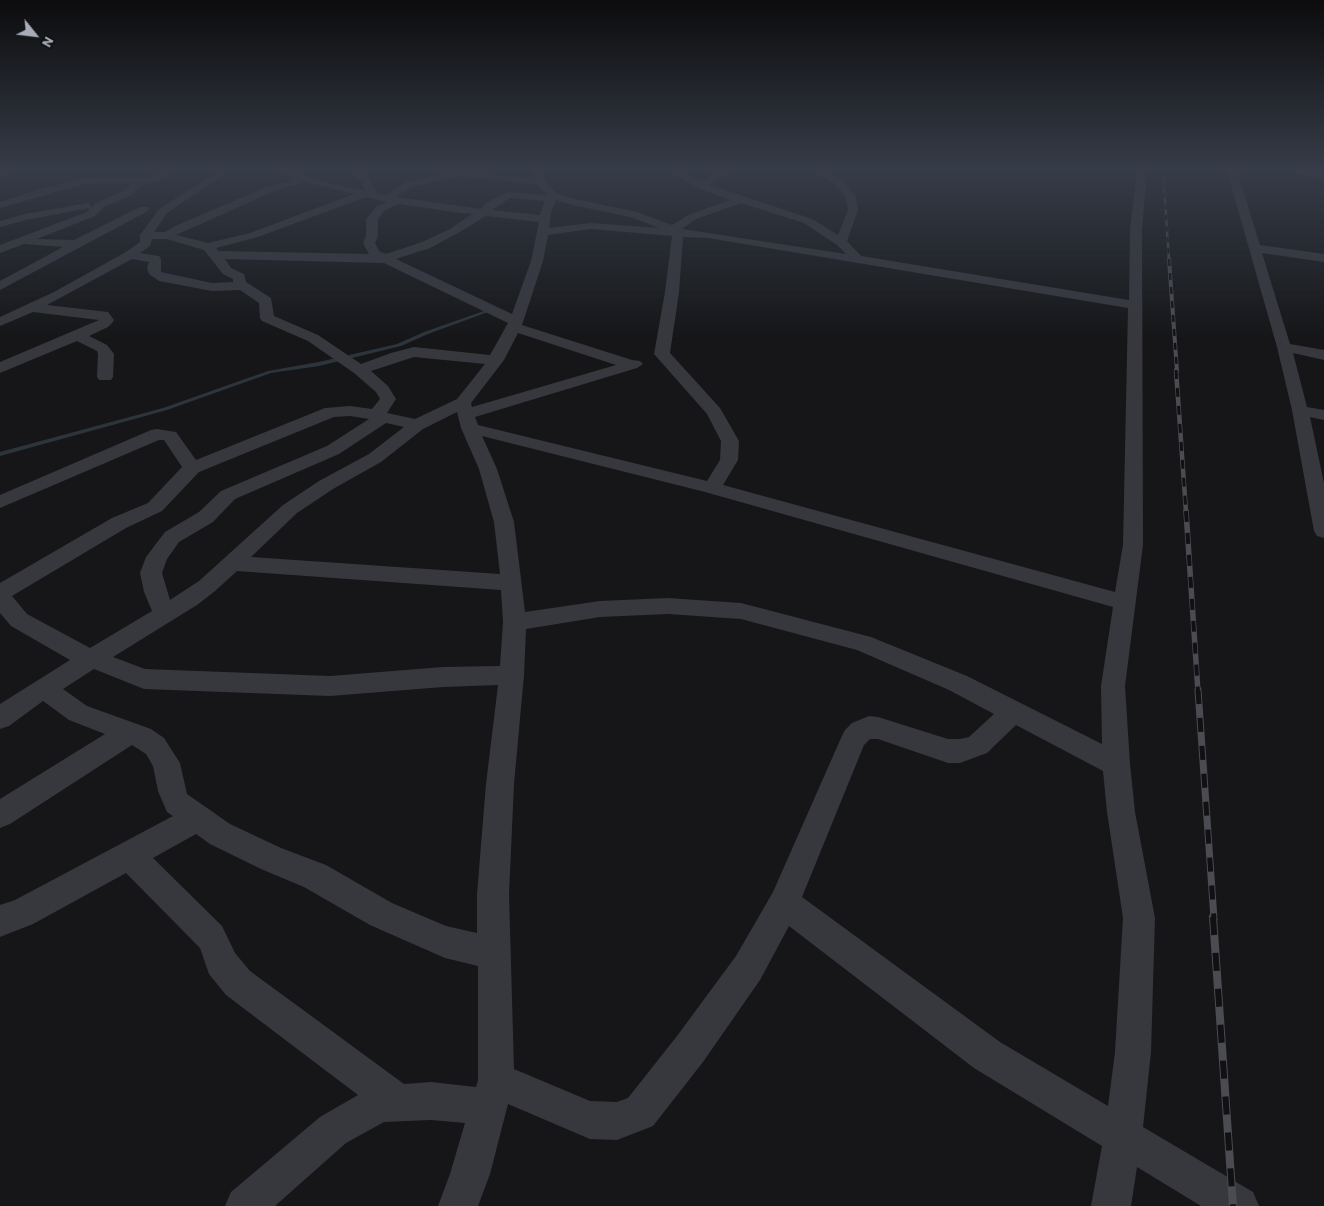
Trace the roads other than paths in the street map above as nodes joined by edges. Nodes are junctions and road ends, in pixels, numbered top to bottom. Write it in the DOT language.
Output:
graph roads {
  1 [pos="51,227"];
  2 [pos="108,227"];
  3 [pos="151,227"];
  4 [pos="181,227"];
  5 [pos="275,227"];
  6 [pos="370,227"];
  7 [pos="460,227"];
  8 [pos="544,227"];
  9 [pos="618,227"];
  10 [pos="669,227"];
  11 [pos="679,227"];
  12 [pos="818,227"];
  13 [pos="847,227"];
  14 [pos="1136,227"];
  15 [pos="1248,227"];
  16 [pos="676,230"];
  17 [pos="146,235"];
  18 [pos="167,236"];
  19 [pos="0,237"];
  20 [pos="18,241"];
  21 [pos="841,242"];
  22 [pos="76,244"];
  23 [pos="0,248"];
  24 [pos="1254,248"];
  25 [pos="212,251"];
  26 [pos="130,255"];
  27 [pos="383,258"];
  28 [pos="1324,258"];
  29 [pos="858,260"];
  30 [pos="0,286"];
  31 [pos="242,286"];
  32 [pos="0,304"];
  33 [pos="1135,305"];
  34 [pos="27,309"];
  35 [pos="0,322"];
  36 [pos="515,324"];
  37 [pos="77,336"];
  38 [pos="1284,347"];
  39 [pos="662,354"];
  40 [pos="1324,355"];
  41 [pos="496,360"];
  42 [pos="632,365"];
  43 [pos="0,368"];
  44 [pos="360,370"];
  45 [pos="106,377"];
  46 [pos="1300,410"];
  47 [pos="467,415"];
  48 [pos="1324,415"];
  49 [pos="380,416"];
  50 [pos="417,425"];
  51 [pos="317,456"];
  52 [pos="192,468"];
  53 [pos="347,473"];
  54 [pos="711,488"];
  55 [pos="0,502"];
  56 [pos="1324,531"];
  57 [pos="231,563"];
  58 [pos="512,583"];
  59 [pos="2,600"];
  60 [pos="1124,602"];
  61 [pos="165,614"];
  62 [pos="515,622"];
  63 [pos="92,660"];
  64 [pos="512,675"];
  65 [pos="45,688"];
  66 [pos="1014,711"];
  67 [pos="0,718"];
  68 [pos="130,732"];
  69 [pos="1116,764"];
  70 [pos="0,815"];
  71 [pos="198,818"];
  72 [pos="129,855"];
  73 [pos="784,903"];
  74 [pos="0,921"];
  75 [pos="494,953"];
  76 [pos="492,1094"];
  77 [pos="399,1103"];
  78 [pos="1123,1136"];
  79 [pos="245,1206"];
  80 [pos="458,1206"];
  81 [pos="1111,1206"];
  82 [pos="1239,1206"];
  1 -- 20 [label="street"];
  2 -- 22 [label="street"];
  3 -- 17 [label="street"];
  4 -- 18 [label="street"];
  5 -- 25 [label="street"];
  6 -- 27 [label="street"];
  7 -- 27 [label="street"];
  8 -- 36 [label="street"];
  9 -- 16 [label="street"];
  10 -- 16 [label="street"];
  11 -- 16 [label="street"];
  12 -- 21 [label="street"];
  13 -- 21 [label="street"];
  14 -- 33 [label="street"];
  15 -- 24 [label="street"];
  16 -- 29 [label="street"];
  16 -- 39 [label="street"];
  17 -- 18 [label="street"];
  17 -- 26 [label="street"];
  18 -- 25 [label="street"];
  19 -- 20 [label="street"];
  20 -- 22 [label="street"];
  20 -- 23 [label="street"];
  21 -- 29 [label="street"];
  22 -- 30 [label="street"];
  24 -- 28 [label="street"];
  24 -- 38 [label="street"];
  25 -- 27 [label="street"];
  25 -- 31 [label="street"];
  26 -- 31 [label="street"];
  26 -- 34 [label="street"];
  27 -- 36 [label="street"];
  29 -- 33 [label="street"];
  31 -- 44 [label="street"];
  32 -- 34 [label="street"];
  33 -- 60 [label="street"];
  34 -- 35 [label="street"];
  34 -- 37 [label="street"];
  36 -- 41 [label="street"];
  36 -- 42 [label="street"];
  37 -- 43 [label="street"];
  37 -- 45 [label="street"];
  38 -- 40 [label="street"];
  38 -- 46 [label="street"];
  39 -- 42 [label="street"];
  39 -- 54 [label="street"];
  41 -- 44 [label="street"];
  41 -- 47 [label="street"];
  42 -- 47 [label="street"];
  44 -- 49 [label="street"];
  46 -- 48 [label="street"];
  46 -- 56 [label="street"];
  47 -- 50 [label="street"];
  47 -- 54 [label="street"];
  47 -- 58 [label="street"];
  49 -- 50 [label="street"];
  49 -- 51 [label="street"];
  49 -- 52 [label="street"];
  50 -- 53 [label="street"];
  51 -- 53 [label="street"];
  51 -- 61 [label="street"];
  52 -- 55 [label="street"];
  52 -- 59 [label="street"];
  53 -- 57 [label="street"];
  54 -- 60 [label="street"];
  57 -- 58 [label="street"];
  57 -- 61 [label="street"];
  58 -- 62 [label="street"];
  59 -- 63 [label="street"];
  60 -- 69 [label="street"];
  61 -- 63 [label="street"];
  62 -- 64 [label="street"];
  62 -- 66 [label="street"];
  63 -- 64 [label="street"];
  63 -- 65 [label="street"];
  64 -- 75 [label="street"];
  65 -- 67 [label="street"];
  65 -- 68 [label="street"];
  66 -- 69 [label="street"];
  66 -- 73 [label="street"];
  68 -- 70 [label="street"];
  68 -- 71 [label="street"];
  69 -- 78 [label="street"];
  71 -- 72 [label="street"];
  71 -- 75 [label="street"];
  72 -- 74 [label="street"];
  72 -- 77 [label="street"];
  73 -- 76 [label="street"];
  73 -- 78 [label="street"];
  75 -- 76 [label="street"];
  76 -- 77 [label="street"];
  76 -- 80 [label="street"];
  77 -- 79 [label="street"];
  78 -- 81 [label="street"];
  78 -- 82 [label="street"];
}
